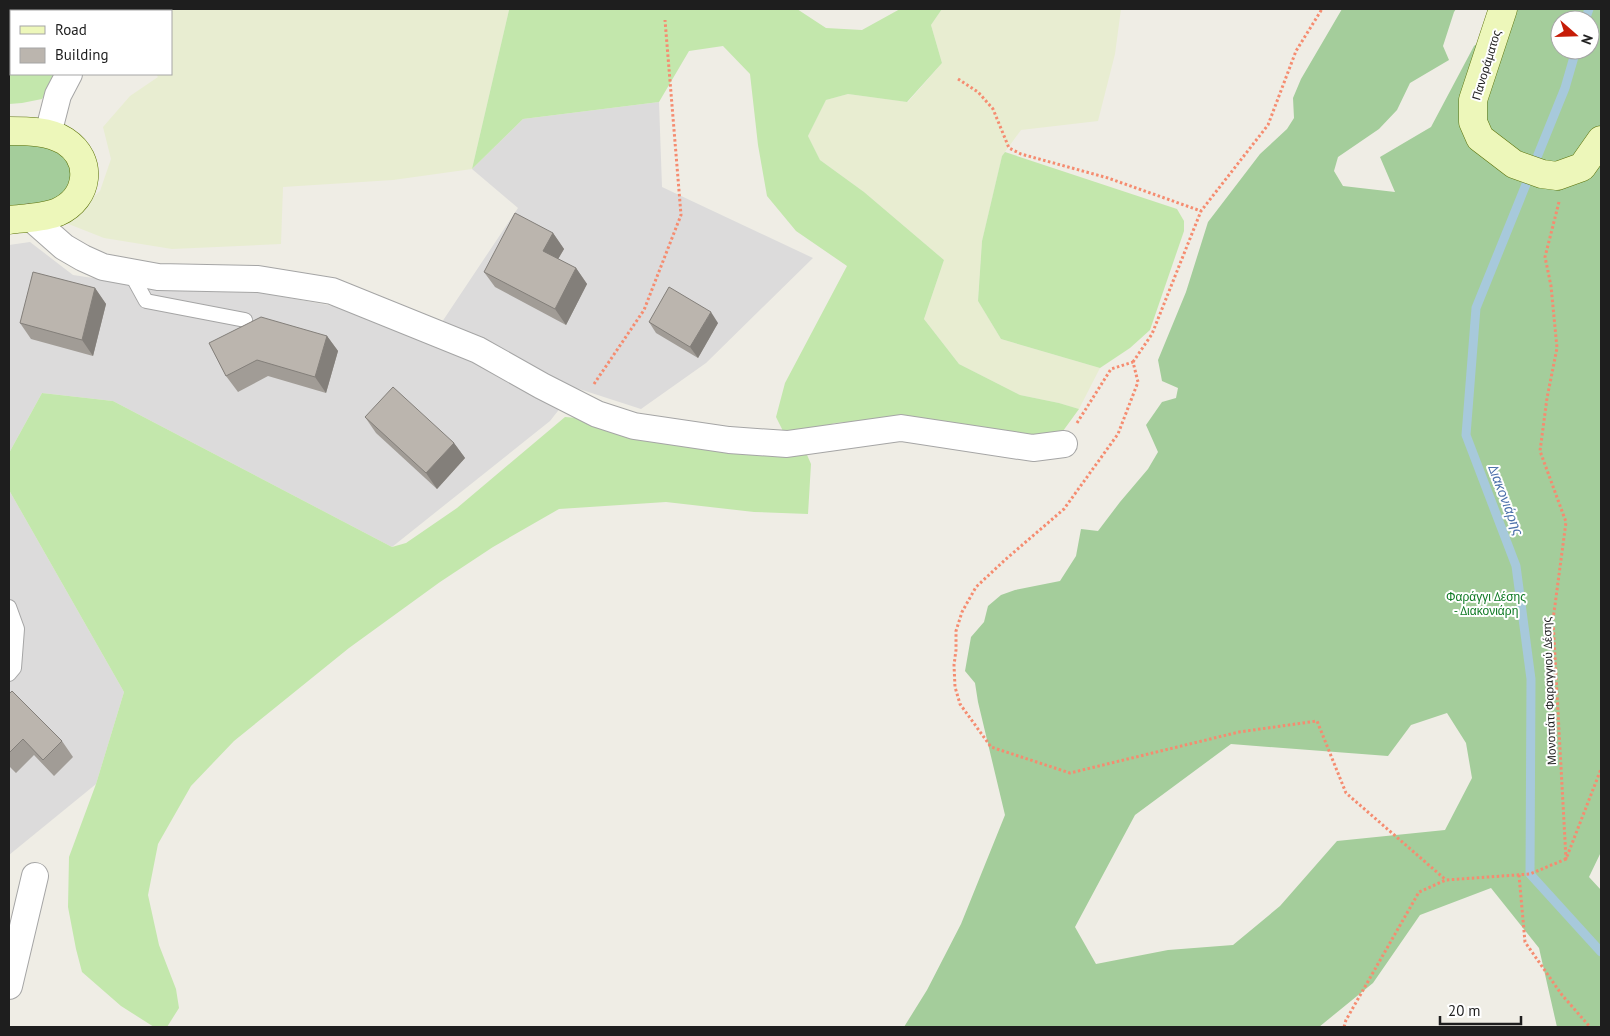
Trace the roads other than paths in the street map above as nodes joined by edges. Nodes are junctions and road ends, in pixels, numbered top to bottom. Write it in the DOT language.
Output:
graph roads {
  1 [pos="1503,9"];
  2 [pos="68,75"];
  3 [pos="9,131"];
  4 [pos="48,134"];
  5 [pos="1601,140"];
  6 [pos="19,218"];
  7 [pos="130,272"];
  8 [pos="245,320"];
  9 [pos="1064,444"];
  10 [pos="9,607"];
  11 [pos="9,674"];
  12 [pos="35,876"];
  13 [pos="9,986"];
  1 -- 5 [label="main road, Πανοράματος"];
  2 -- 4 [label="street"];
  3 -- 4 [label="main road"];
  4 -- 6 [label="main road"];
  6 -- 7 [label="street"];
  7 -- 8 [label="lane"];
  7 -- 9 [label="street"];
  10 -- 11 [label="lane"];
  12 -- 13 [label="street"];
}
